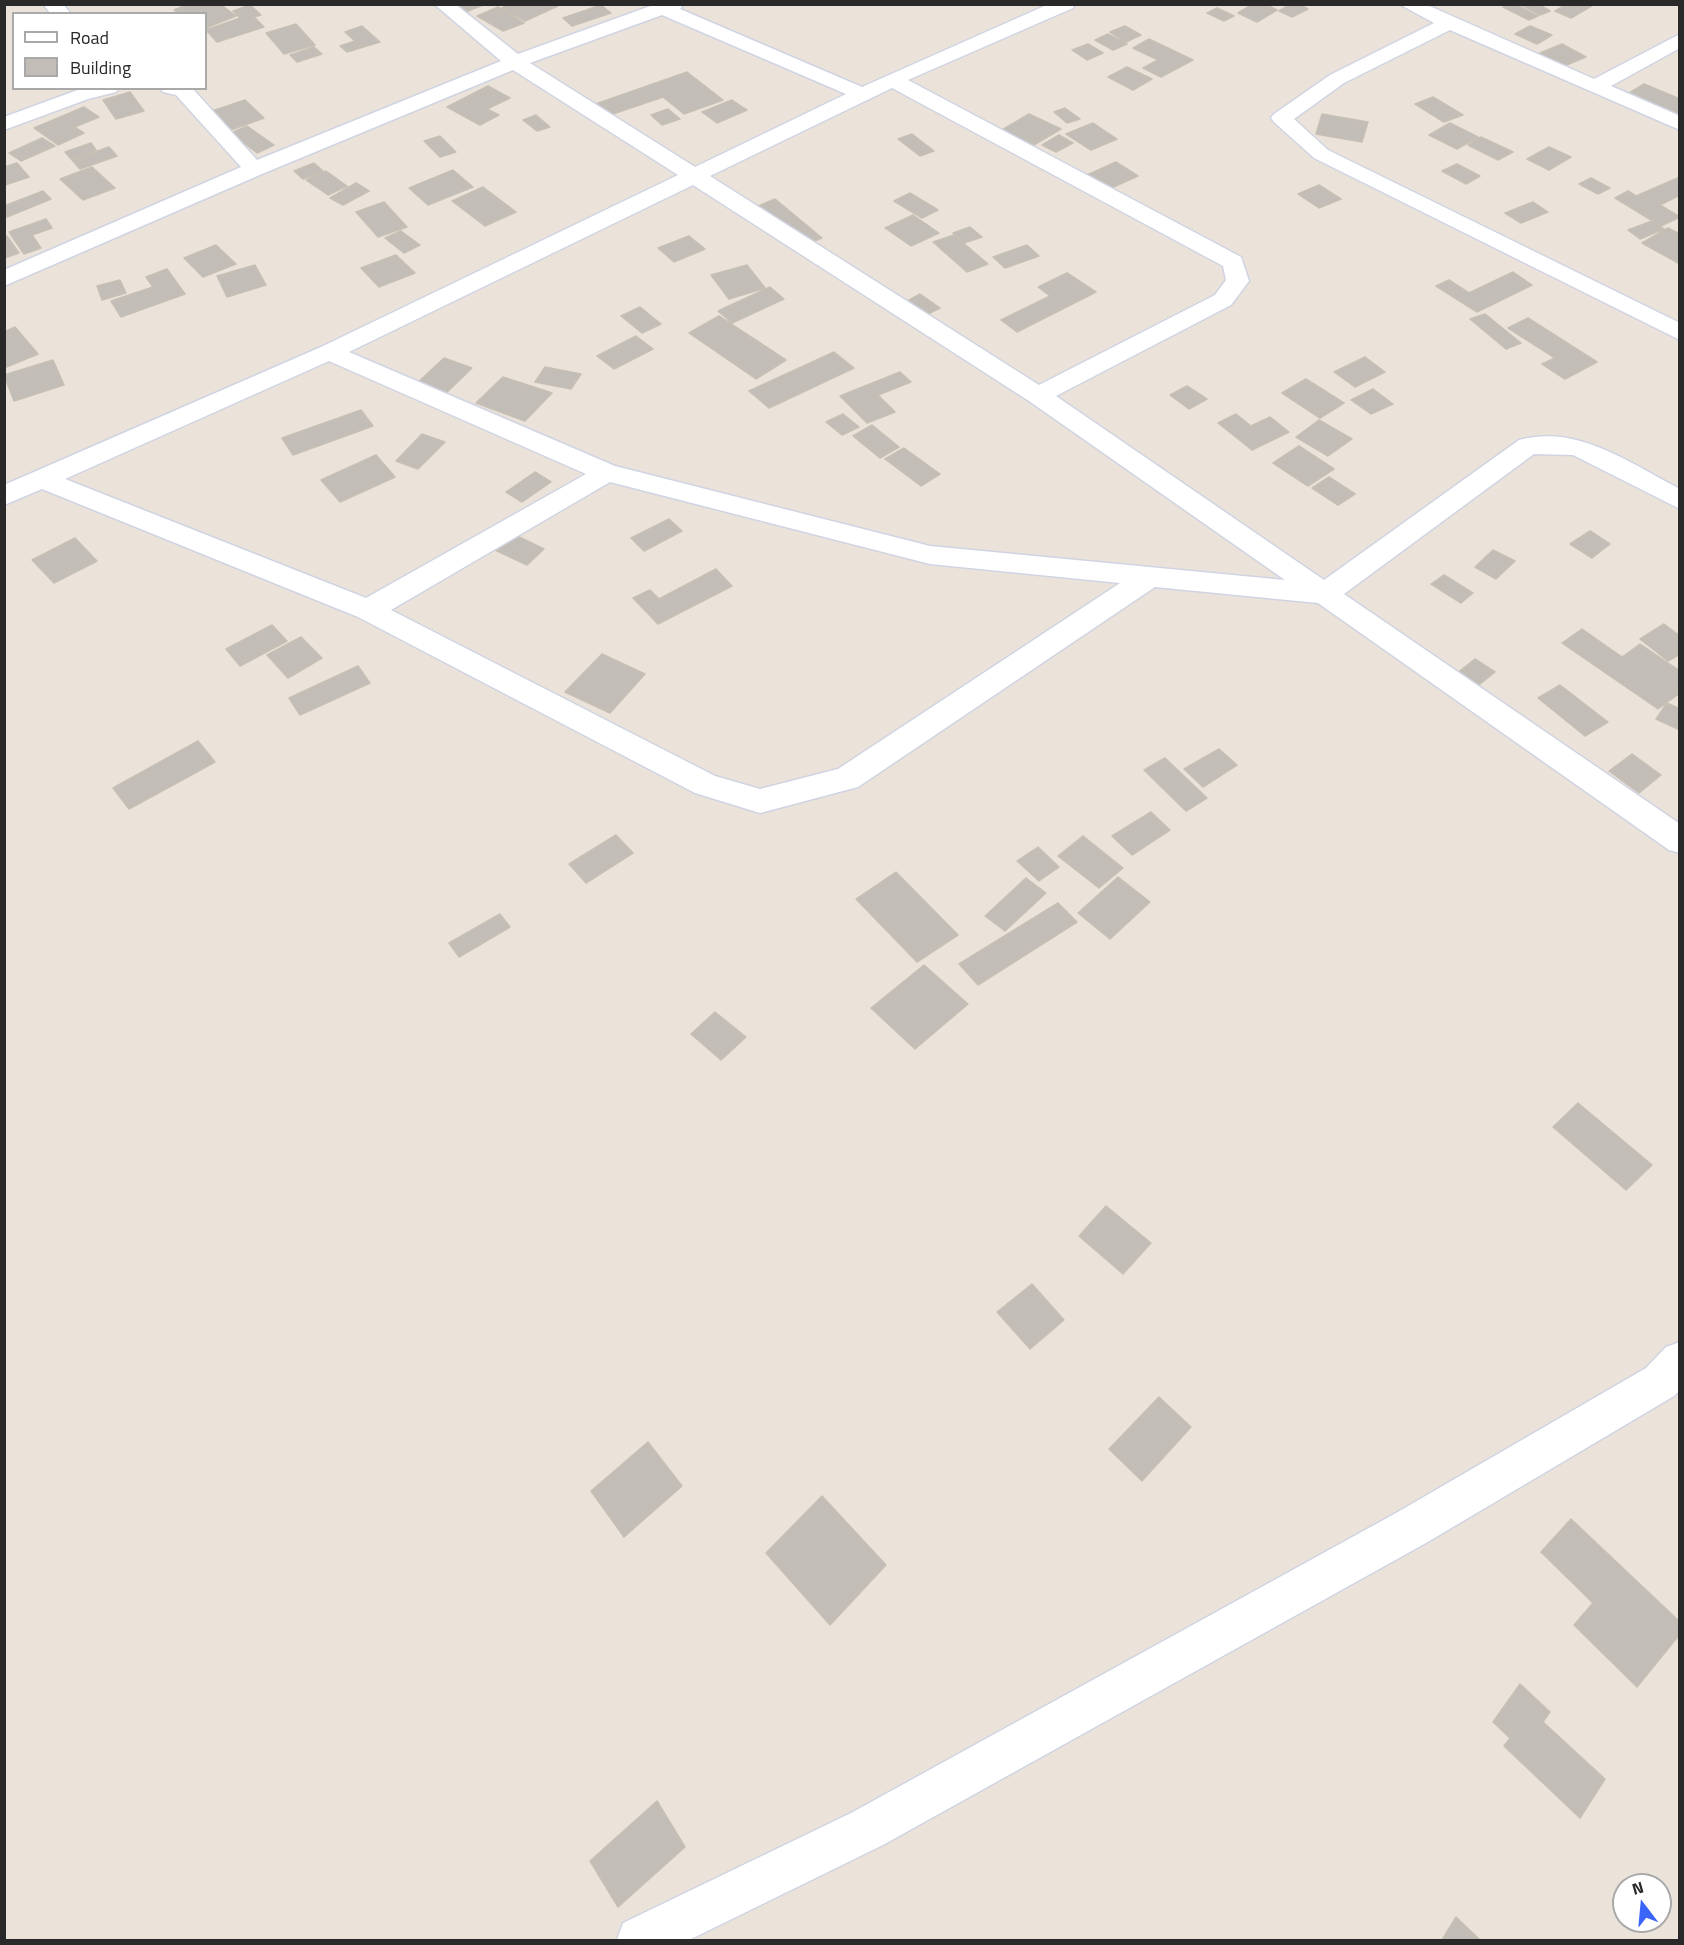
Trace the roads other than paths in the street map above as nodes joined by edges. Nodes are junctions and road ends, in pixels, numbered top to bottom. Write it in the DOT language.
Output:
graph roads {
  1 [pos="443,4"];
  2 [pos="1066,4"];
  3 [pos="1408,4"];
  4 [pos="670,7"];
  5 [pos="1448,23"];
  6 [pos="1680,40"];
  7 [pos="514,62"];
  8 [pos="892,80"];
  9 [pos="1596,86"];
  10 [pos="101,90"];
  11 [pos="179,90"];
  12 [pos="862,94"];
  13 [pos="4,124"];
  14 [pos="1680,124"];
  15 [pos="254,170"];
  16 [pos="695,175"];
  17 [pos="4,279"];
  18 [pos="1680,333"];
  19 [pos="329,352"];
  20 [pos="1038,395"];
  21 [pos="607,474"];
  22 [pos="43,480"];
  23 [pos="4,496"];
  24 [pos="1680,501"];
  25 [pos="1150,577"];
  26 [pos="1324,594"];
  27 [pos="368,610"];
  28 [pos="1680,842"];
  29 [pos="1673,1376"];
  30 [pos="640,1941"];
  1 -- 7 [label="street"];
  2 -- 8 [label="street"];
  3 -- 5 [label="street"];
  4 -- 7 [label="street"];
  4 -- 12 [label="street"];
  5 -- 9 [label="street"];
  5 -- 18 [label="street"];
  6 -- 9 [label="street"];
  7 -- 15 [label="street"];
  7 -- 16 [label="street"];
  8 -- 12 [label="street"];
  8 -- 20 [label="street"];
  9 -- 14 [label="street"];
  10 -- 13 [label="street"];
  11 -- 15 [label="street"];
  12 -- 16 [label="street"];
  15 -- 17 [label="street"];
  16 -- 19 [label="street"];
  16 -- 20 [label="street"];
  19 -- 21 [label="street"];
  19 -- 22 [label="street"];
  20 -- 26 [label="street"];
  21 -- 25 [label="street"];
  21 -- 27 [label="street"];
  22 -- 23 [label="street"];
  22 -- 27 [label="street"];
  24 -- 26 [label="street"];
  25 -- 26 [label="street"];
  25 -- 27 [label="street"];
  26 -- 28 [label="street"];
  29 -- 30 [label="street"];
}
